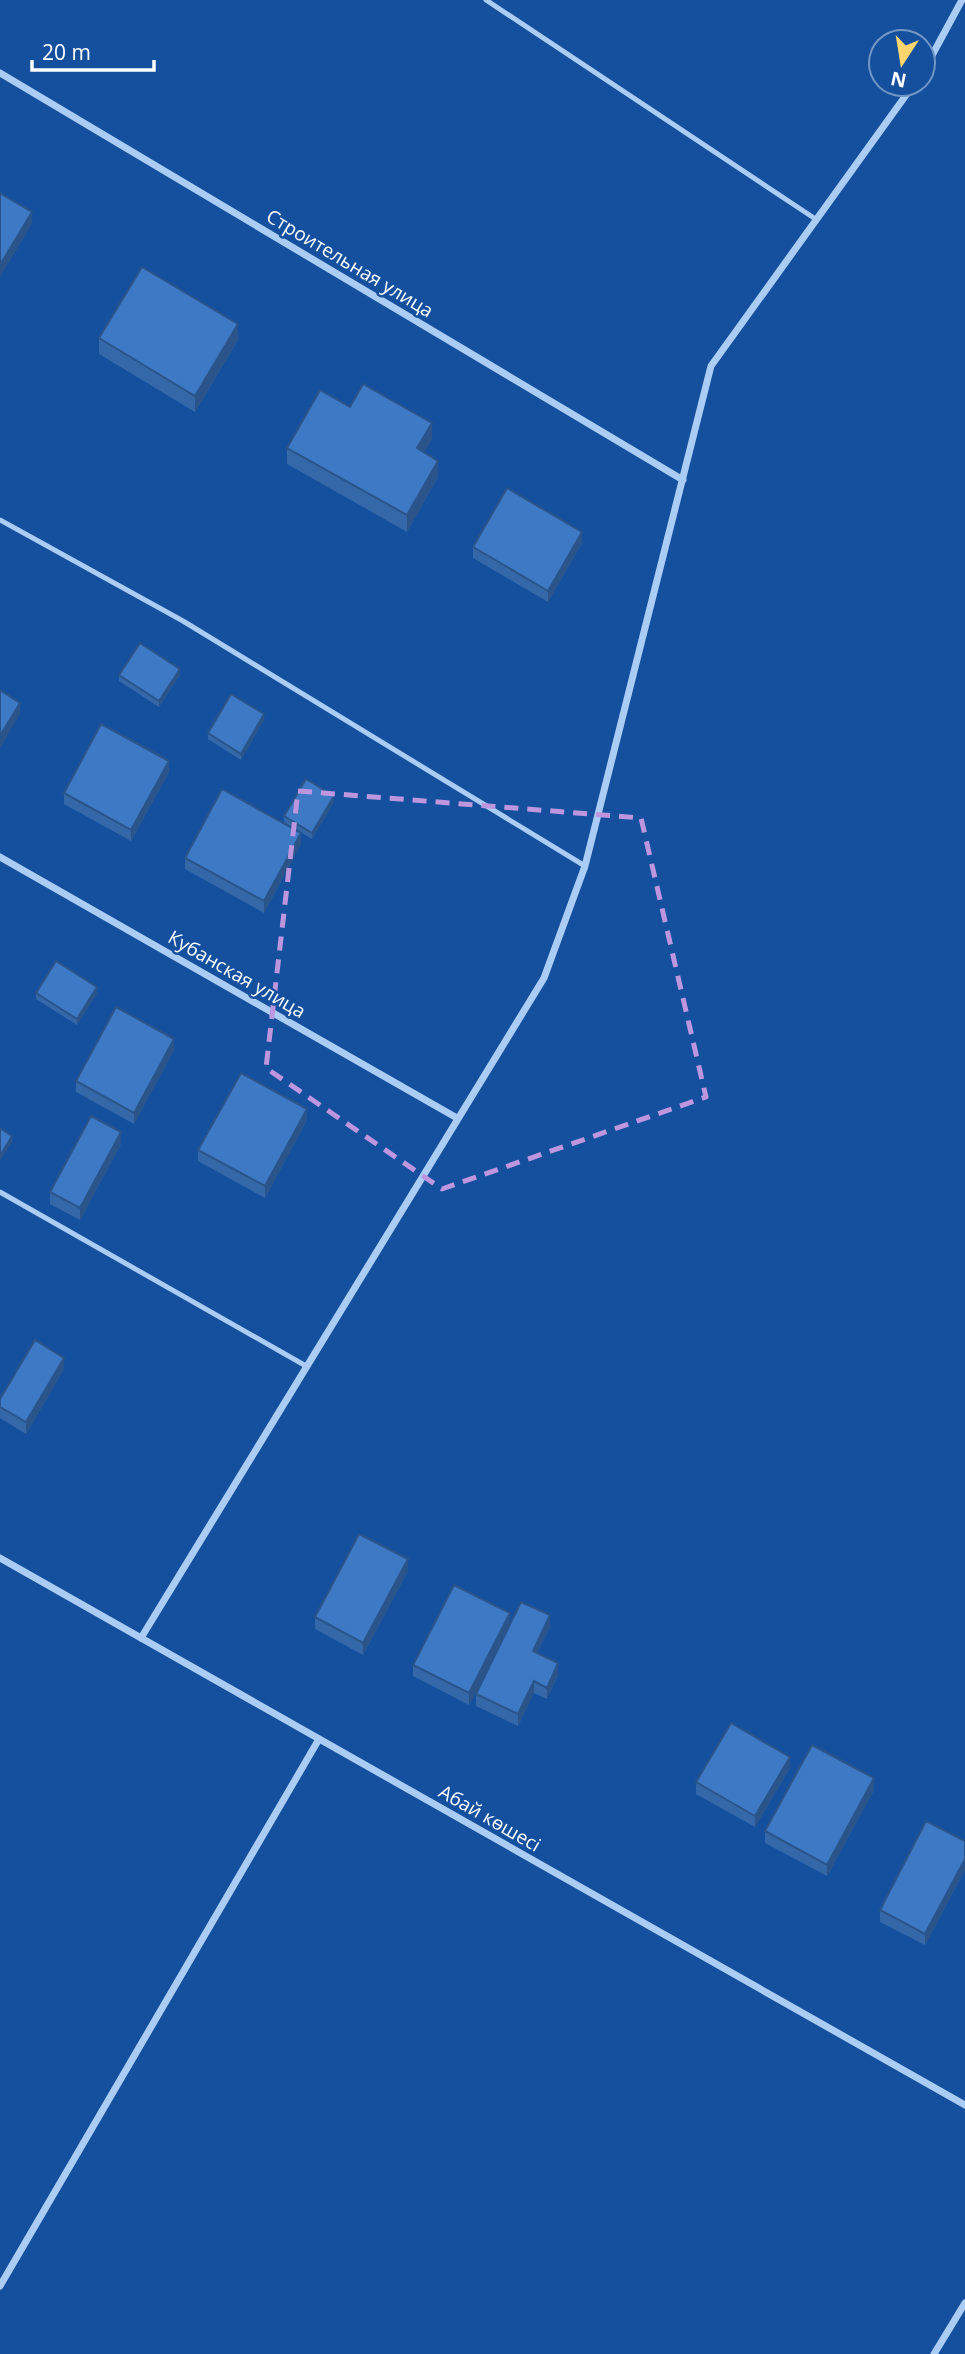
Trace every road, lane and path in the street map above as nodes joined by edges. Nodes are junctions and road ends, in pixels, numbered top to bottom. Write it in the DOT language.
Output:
graph roads {
  1 [pos="486,0"];
  2 [pos="962,0"];
  3 [pos="937,46"];
  4 [pos="0,73"];
  5 [pos="904,98"];
  6 [pos="817,220"];
  7 [pos="683,480"];
  8 [pos="0,520"];
  9 [pos="0,857"];
  10 [pos="585,866"];
  11 [pos="457,1118"];
  12 [pos="0,1192"];
  13 [pos="306,1366"];
  14 [pos="0,1558"];
  15 [pos="141,1638"];
  16 [pos="319,1739"];
  17 [pos="965,2105"];
  18 [pos="0,2286"];
  19 [pos="965,2302"];
  20 [pos="934,2354"];
  1 -- 6 [label="lane"];
  2 -- 3 [label="street"];
  4 -- 7 [label="street, Строительная улица"];
  5 -- 6 [label="street"];
  6 -- 7 [label="street"];
  7 -- 10 [label="street"];
  8 -- 10 [label="lane"];
  9 -- 11 [label="street, Кубанская улица"];
  10 -- 11 [label="street"];
  11 -- 13 [label="street"];
  12 -- 13 [label="lane"];
  13 -- 15 [label="street"];
  14 -- 15 [label="street, Абай көшесі"];
  15 -- 16 [label="street, Абай көшесі"];
  16 -- 17 [label="street, Абай көшесі"];
  16 -- 18 [label="street"];
  19 -- 20 [label="street"];
}
